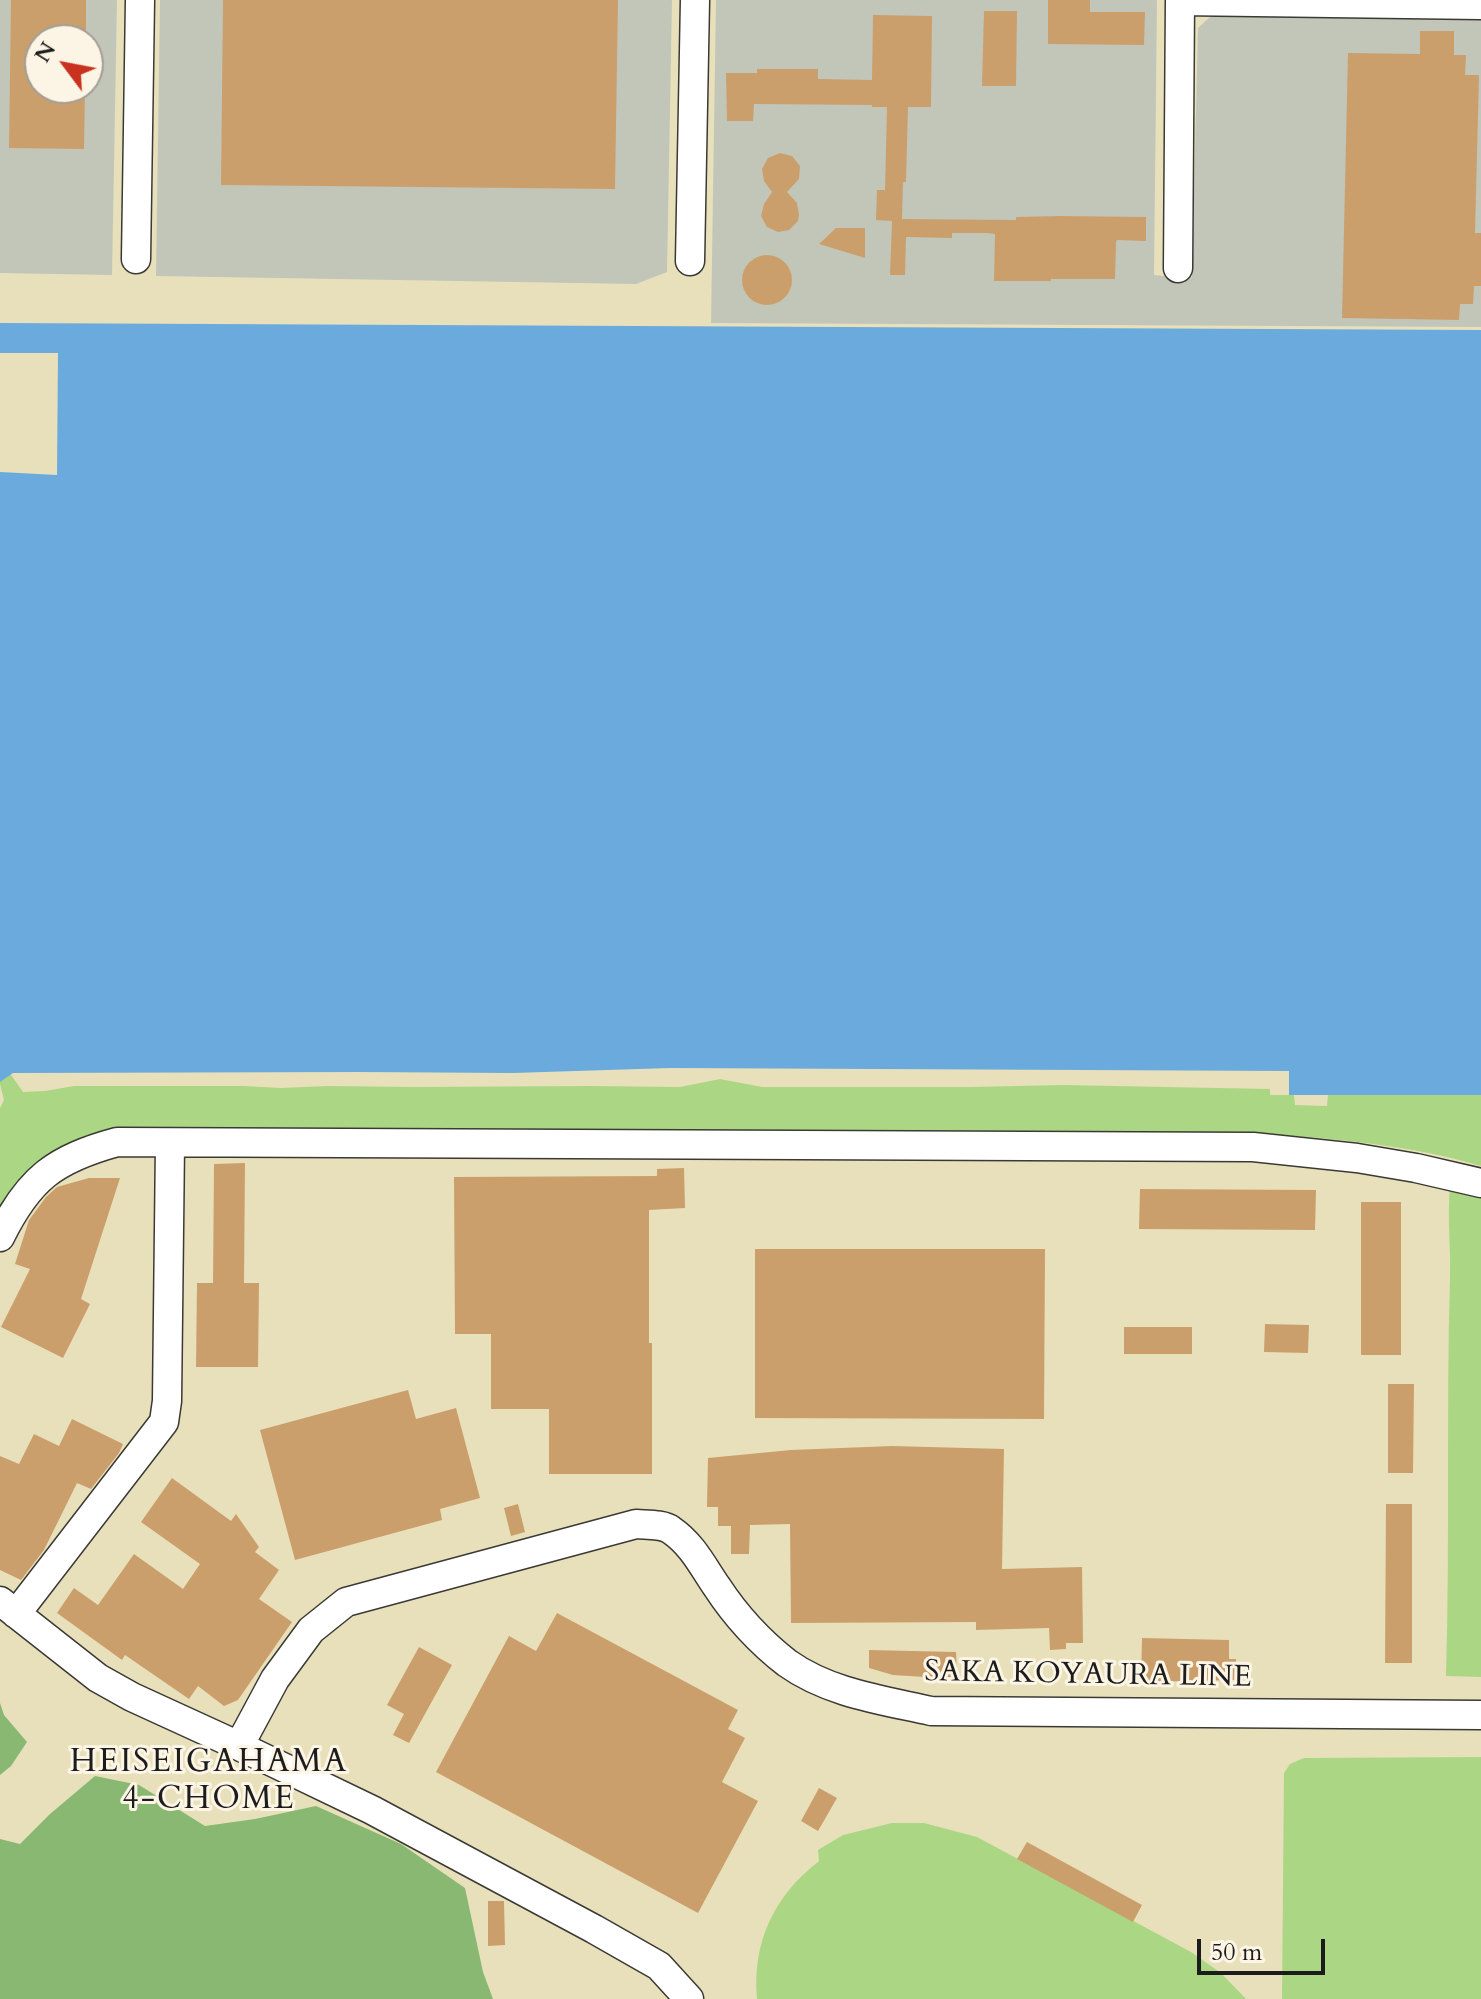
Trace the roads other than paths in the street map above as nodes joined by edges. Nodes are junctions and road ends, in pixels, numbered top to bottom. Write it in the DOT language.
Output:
graph roads {
  1 [pos="140,0"];
  2 [pos="695,0"];
  3 [pos="1180,0"];
  4 [pos="1481,5"];
  5 [pos="136,259"];
  6 [pos="690,261"];
  7 [pos="1178,268"];
  8 [pos="170,1143"];
  9 [pos="1481,1183"];
  10 [pos="0,1237"];
  11 [pos="8,1608"];
  12 [pos="1481,1715"];
  13 [pos="239,1746"];
  14 [pos="689,1999"];
  1 -- 5 [label="street"];
  2 -- 6 [label="street"];
  3 -- 4 [label="street"];
  3 -- 7 [label="street"];
  8 -- 9 [label="street"];
  8 -- 10 [label="street"];
  8 -- 11 [label="street"];
  11 -- 13 [label="street"];
  12 -- 13 [label="street, SAKA KOYAURA LINE"];
  13 -- 14 [label="street"];
}
